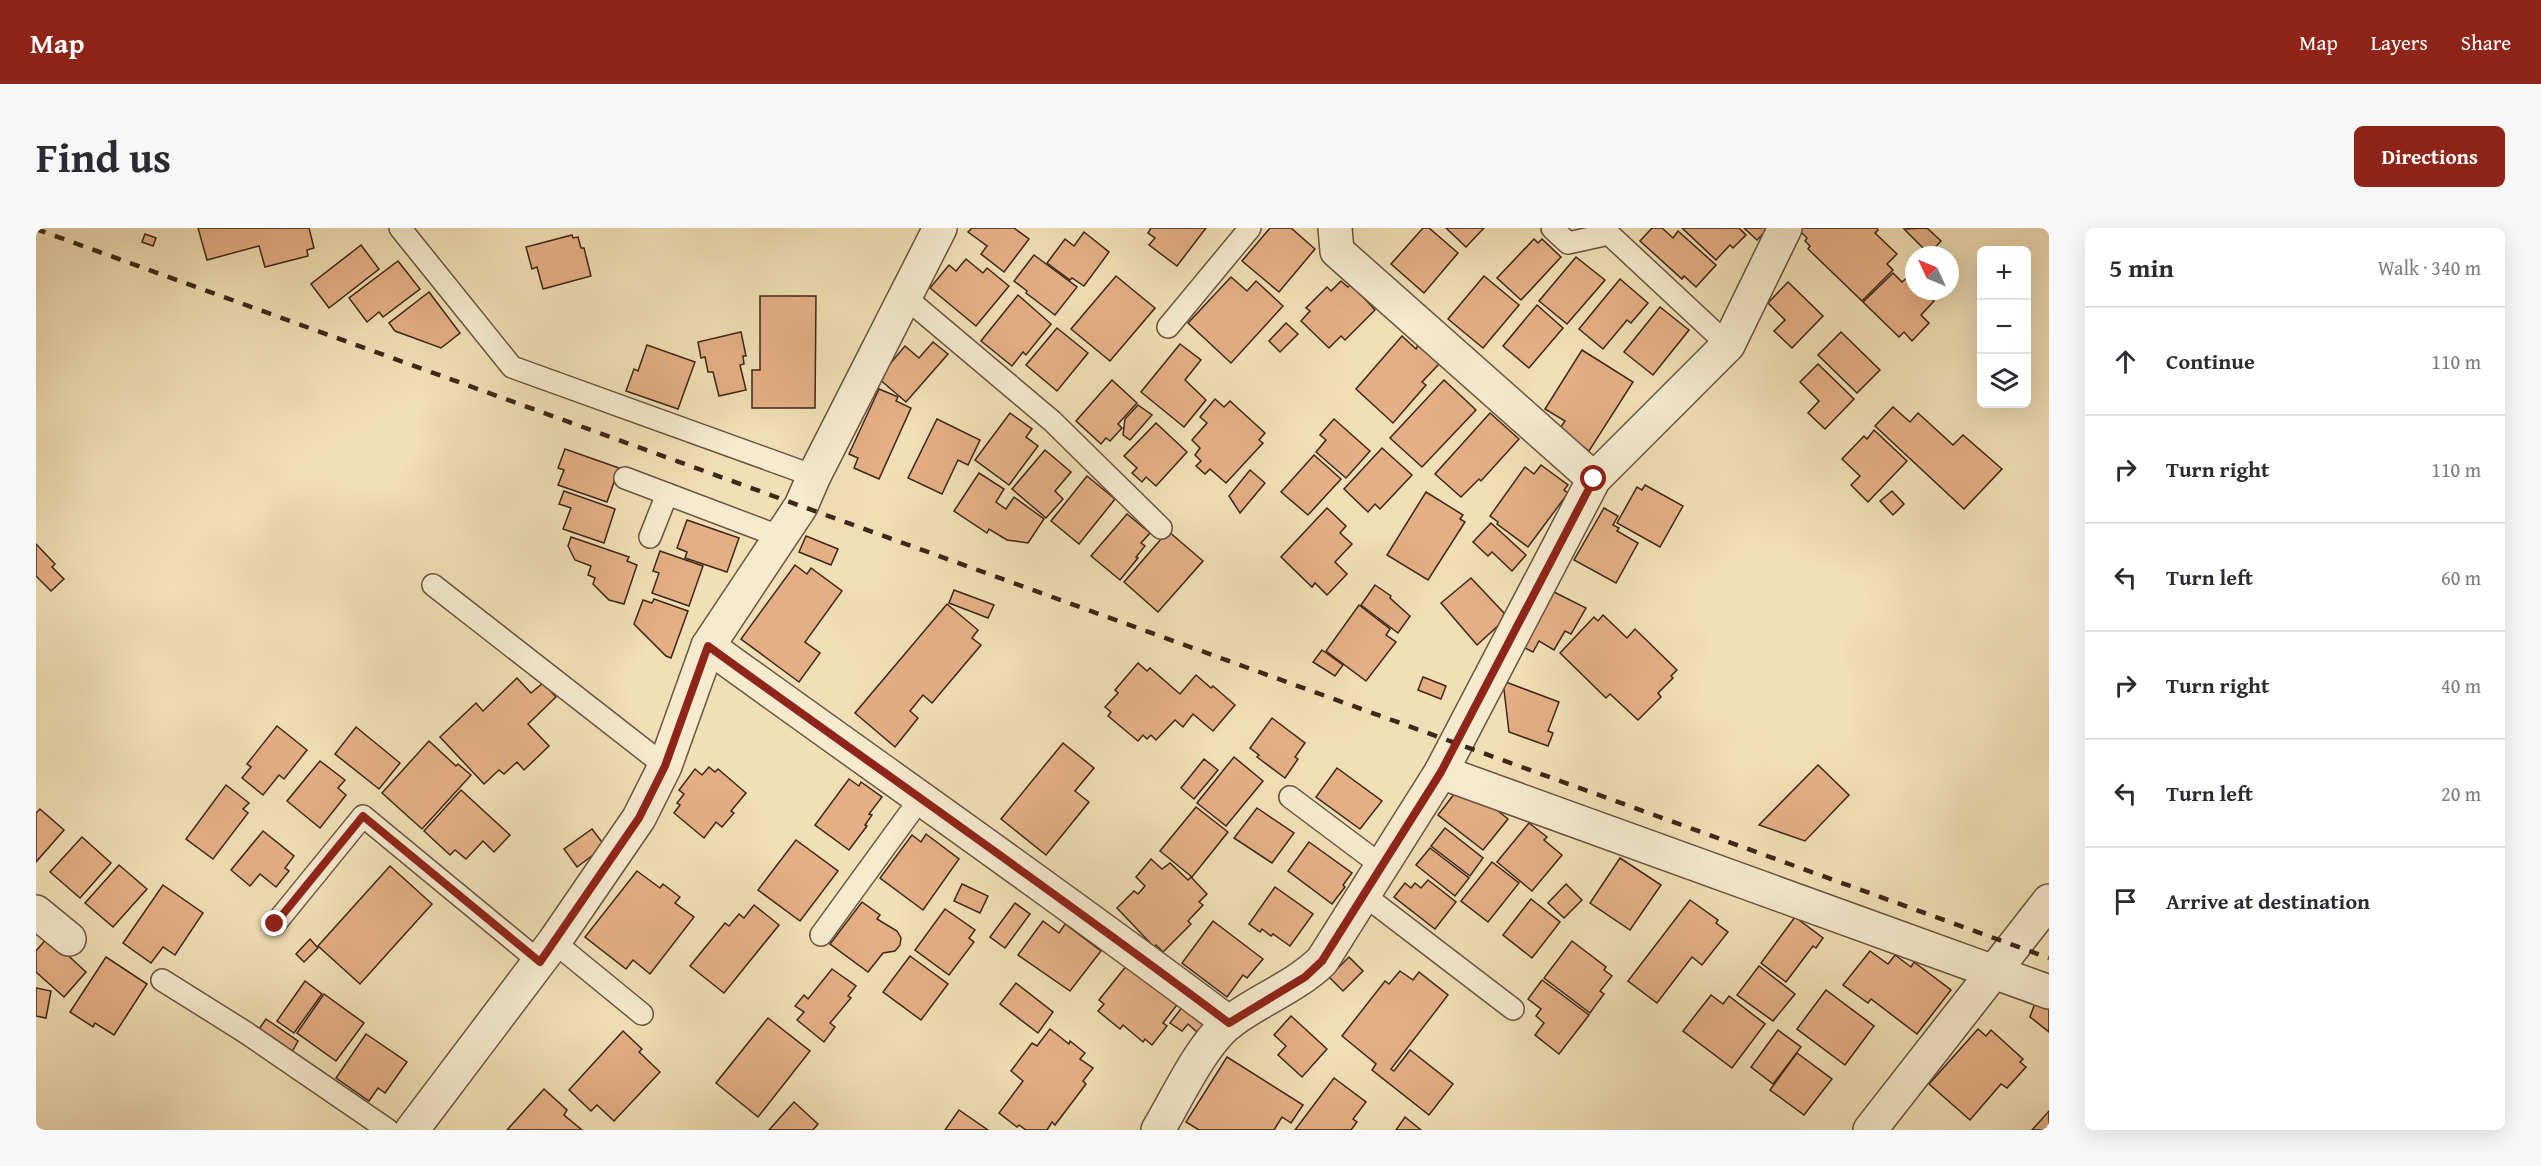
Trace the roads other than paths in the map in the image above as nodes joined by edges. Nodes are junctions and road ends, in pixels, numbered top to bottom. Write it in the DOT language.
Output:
graph roads {
  1 [pos="400,228"];
  2 [pos="940,228"];
  3 [pos="1250,228"];
  4 [pos="1335,228"];
  5 [pos="1552,228"];
  6 [pos="1785,228"];
  7 [pos="905,297"];
  8 [pos="1168,327"];
  9 [pos="1728,345"];
  10 [pos="814,476"];
  11 [pos="624,478"];
  12 [pos="1594,479"];
  13 [pos="666,494"];
  14 [pos="1161,528"];
  15 [pos="650,537"];
  16 [pos="781,537"];
  17 [pos="433,585"];
  18 [pos="708,646"];
  19 [pos="665,766"];
  20 [pos="1441,772"];
  21 [pos="1290,796"];
  22 [pos="920,799"];
  23 [pos="1382,866"];
  24 [pos="1364,894"];
  25 [pos="2049,901"];
  26 [pos="36,912"];
  27 [pos="275,924"];
  28 [pos="821,935"];
  29 [pos="69,939"];
  30 [pos="547,952"];
  31 [pos="1994,972"];
  32 [pos="162,980"];
  33 [pos="2049,992"];
  34 [pos="1513,1009"];
  35 [pos="642,1014"];
  36 [pos="1229,1023"];
  37 [pos="427,1125"];
  38 [pos="388,1130"];
  39 [pos="1158,1130"];
  40 [pos="1870,1130"];
  1 -- 10 [label="lane"];
  2 -- 7 [label="street"];
  3 -- 8 [label="lane"];
  4 -- 12 [label="street"];
  5 -- 9 [label="lane"];
  6 -- 9 [label="street"];
  7 -- 10 [label="street"];
  7 -- 14 [label="lane"];
  9 -- 12 [label="street"];
  10 -- 16 [label="street"];
  11 -- 13 [label="lane"];
  12 -- 20 [label="street"];
  13 -- 15 [label="lane"];
  13 -- 16 [label="lane"];
  16 -- 18 [label="street"];
  17 -- 19 [label="lane"];
  18 -- 19 [label="street"];
  18 -- 22 [label="street"];
  19 -- 30 [label="street"];
  20 -- 23 [label="street"];
  20 -- 31 [label="street"];
  21 -- 23 [label="lane"];
  22 -- 28 [label="lane"];
  22 -- 36 [label="street"];
  23 -- 24 [label="street"];
  24 -- 34 [label="lane"];
  24 -- 36 [label="street"];
  25 -- 31 [label="street"];
  26 -- 29 [label="street"];
  27 -- 30 [label="lane"];
  30 -- 35 [label="lane"];
  30 -- 37 [label="street"];
  31 -- 33 [label="street"];
  31 -- 40 [label="street"];
  32 -- 38 [label="lane"];
  36 -- 39 [label="street"];
}
